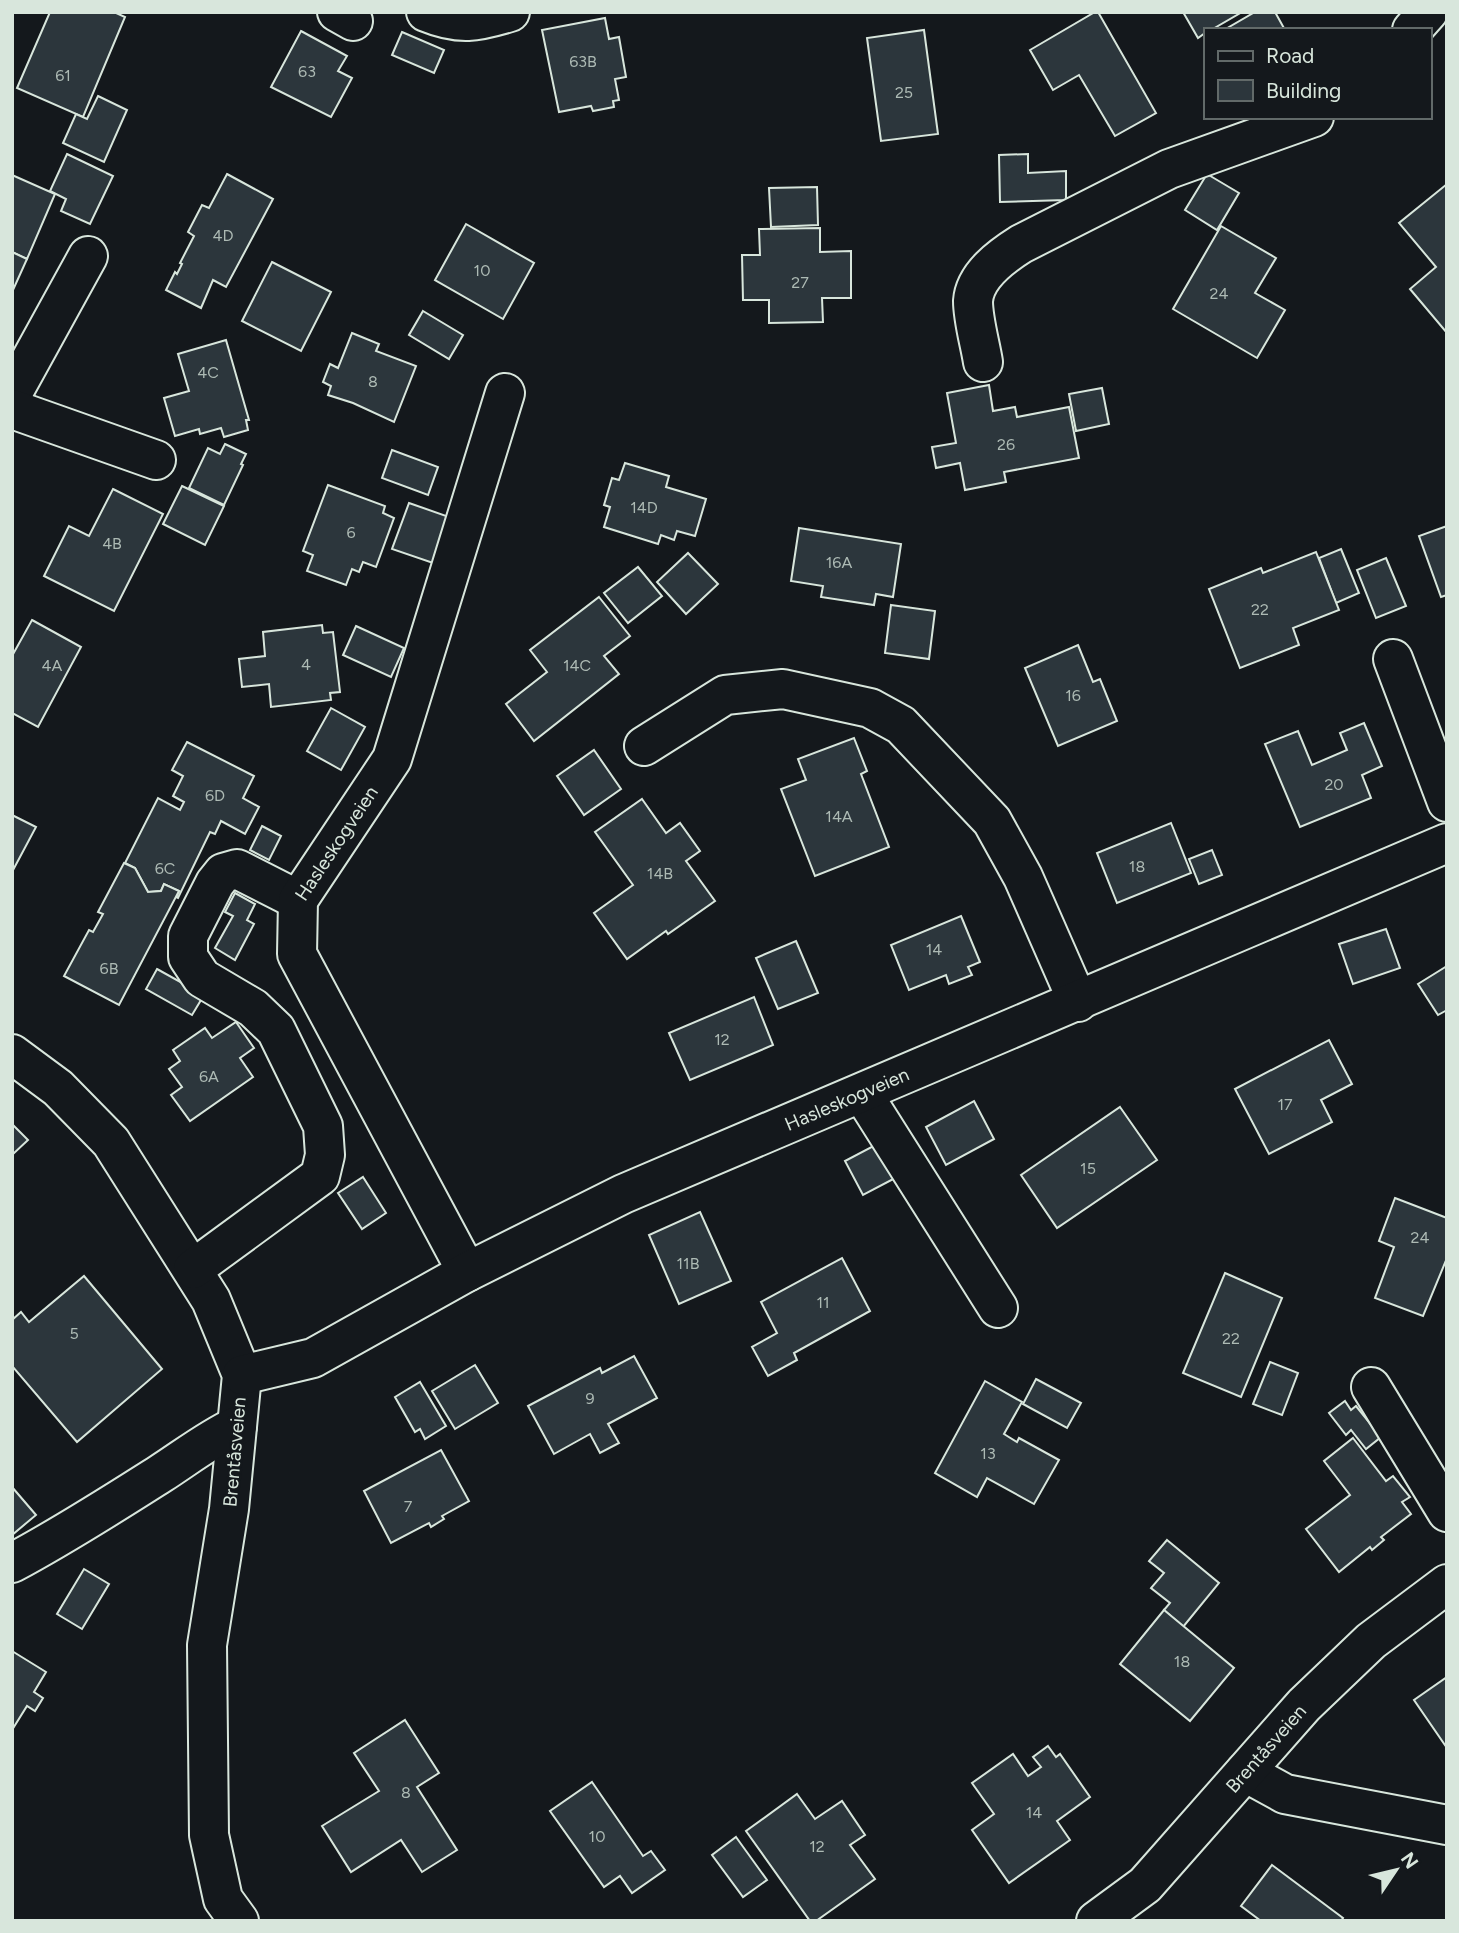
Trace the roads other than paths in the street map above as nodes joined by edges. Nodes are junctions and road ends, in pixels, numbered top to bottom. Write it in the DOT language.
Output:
graph roads {
  1 [pos="426,12"];
  2 [pos="510,12"];
  3 [pos="1428,12"];
  4 [pos="1414,28"];
  5 [pos="1308,119"];
  6 [pos="88,256"];
  7 [pos="983,362"];
  8 [pos="505,393"];
  9 [pos="12,394"];
  10 [pos="12,409"];
  11 [pos="156,460"];
  12 [pos="1393,659"];
  13 [pos="645,746"];
  14 [pos="1447,802"];
  15 [pos="1447,843"];
  16 [pos="298,900"];
  17 [pos="1078,1002"];
  18 [pos="12,1054"];
  19 [pos="862,1093"];
  20 [pos="194,1269"];
  21 [pos="467,1272"];
  22 [pos="998,1308"];
  23 [pos="242,1376"];
  24 [pos="1371,1387"];
  25 [pos="237,1426"];
  26 [pos="1447,1511"];
  27 [pos="12,1563"];
  28 [pos="1447,1584"];
  29 [pos="1245,1772"];
  30 [pos="1447,1825"];
  31 [pos="239,1921"];
  32 [pos="1096,1921"];
  1 -- 2 [label="street"];
  3 -- 4 [label="street"];
  5 -- 7 [label="street"];
  6 -- 9 [label="street"];
  8 -- 16 [label="street, Hasleskogveien"];
  10 -- 11 [label="street"];
  12 -- 14 [label="street"];
  13 -- 17 [label="street"];
  15 -- 17 [label="street, Hasleskogveien"];
  16 -- 20 [label="street"];
  16 -- 21 [label="street, Hasleskogveien"];
  17 -- 19 [label="street, Hasleskogveien"];
  18 -- 20 [label="street, Brentåsveien"];
  19 -- 21 [label="street, Hasleskogveien"];
  19 -- 22 [label="street"];
  20 -- 23 [label="street, Brentåsveien"];
  21 -- 23 [label="street, Hasleskogveien"];
  23 -- 25 [label="street, Brentåsveien"];
  24 -- 26 [label="street"];
  25 -- 27 [label="street"];
  25 -- 31 [label="street, Brentåsveien"];
  28 -- 29 [label="street, Brentåsveien"];
  29 -- 30 [label="street"];
  29 -- 32 [label="street, Brentåsveien"];
}
